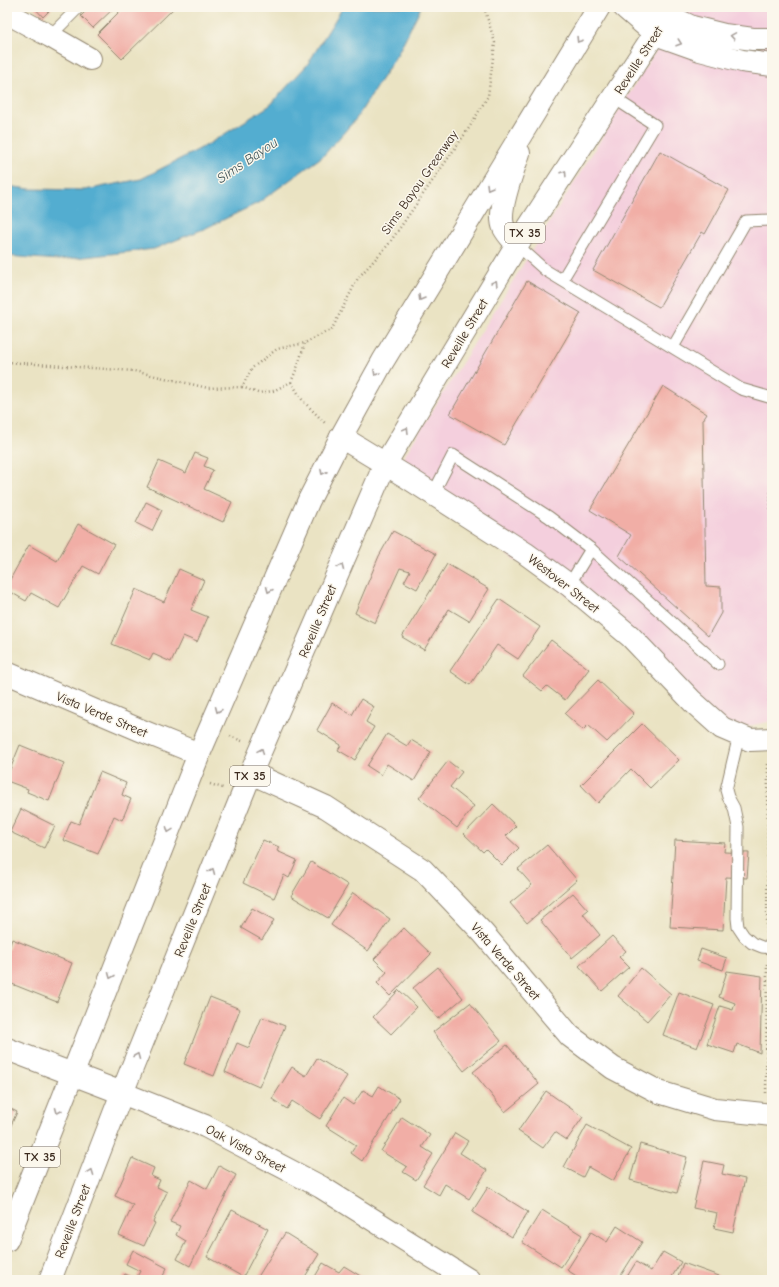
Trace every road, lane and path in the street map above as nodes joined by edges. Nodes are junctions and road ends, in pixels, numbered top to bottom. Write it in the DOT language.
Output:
graph roads {
  1 [pos="79,7"];
  2 [pos="484,7"];
  3 [pos="599,7"];
  4 [pos="624,7"];
  5 [pos="645,7"];
  6 [pos="669,11"];
  7 [pos="7,13"];
  8 [pos="655,34"];
  9 [pos="50,36"];
  10 [pos="772,40"];
  11 [pos="90,59"];
  12 [pos="772,65"];
  13 [pos="614,98"];
  14 [pos="532,116"];
  15 [pos="772,220"];
  16 [pos="518,245"];
  17 [pos="562,280"];
  18 [pos="772,305"];
  19 [pos="305,343"];
  20 [pos="673,347"];
  21 [pos="7,362"];
  22 [pos="291,382"];
  23 [pos="771,384"];
  24 [pos="242,387"];
  25 [pos="772,398"];
  26 [pos="771,415"];
  27 [pos="341,437"];
  28 [pos="386,464"];
  29 [pos="433,494"];
  30 [pos="591,549"];
  31 [pos="569,585"];
  32 [pos="718,664"];
  33 [pos="7,673"];
  34 [pos="769,710"];
  35 [pos="224,734"];
  36 [pos="739,735"];
  37 [pos="772,739"];
  38 [pos="244,742"];
  39 [pos="199,754"];
  40 [pos="768,763"];
  41 [pos="251,773"];
  42 [pos="206,782"];
  43 [pos="227,790"];
  44 [pos="770,948"];
  45 [pos="7,1048"];
  46 [pos="73,1074"];
  47 [pos="122,1092"];
  48 [pos="766,1094"];
  49 [pos="772,1115"];
  50 [pos="7,1240"];
  51 [pos="50,1280"];
  52 [pos="469,1280"];
  1 -- 9 [label="lane"];
  2 -- 19 [label="path, Sims Bayou Greenway"];
  3 -- 14 [label="main road, TX 35, one-way"];
  4 -- 8 [label="main road"];
  5 -- 6 [label="main road"];
  6 -- 8 [label="main road, Reveille Street / TX 35"];
  10 -- 6 [label="main road, one-way"];
  7 -- 9 [label="main road"];
  8 -- 12 [label="main road, one-way"];
  8 -- 13 [label="main road, Reveille Street / TX 35"];
  9 -- 11 [label="main road"];
  16 -- 13 [label="main road, Reveille Street / TX 35, one-way"];
  13 -- 17 [label="lane"];
  14 -- 16 [label="main road"];
  14 -- 27 [label="main road, TX 35, one-way"];
  15 -- 20 [label="lane"];
  16 -- 17 [label="lane"];
  28 -- 16 [label="main road, Reveille Street / TX 35, one-way"];
  17 -- 20 [label="lane"];
  18 -- 23 [label="path"];
  19 -- 22 [label="path"];
  19 -- 24 [label="path, Sims Bayou Greenway"];
  20 -- 25 [label="lane"];
  21 -- 24 [label="path"];
  22 -- 24 [label="path"];
  22 -- 27 [label="path"];
  26 -- 34 [label="path"];
  27 -- 28 [label="main road, Westover Street"];
  27 -- 39 [label="main road, TX 35, one-way"];
  28 -- 29 [label="main road, Westover Street"];
  41 -- 28 [label="main road, Reveille Street / TX 35, one-way"];
  29 -- 30 [label="lane"];
  29 -- 31 [label="main road, Westover Street"];
  30 -- 31 [label="lane"];
  30 -- 32 [label="lane"];
  31 -- 36 [label="main road, Westover Street"];
  33 -- 39 [label="main road, Vista Verde Street"];
  35 -- 38 [label="path"];
  36 -- 37 [label="main road, Westover Street"];
  36 -- 44 [label="lane"];
  39 -- 46 [label="main road, TX 35, one-way"];
  40 -- 44 [label="path"];
  47 -- 41 [label="main road, Reveille Street / TX 35, one-way"];
  41 -- 49 [label="main road, Vista Verde Street"];
  42 -- 43 [label="path"];
  44 -- 48 [label="path"];
  45 -- 46 [label="main road, Oak Vista Street"];
  46 -- 47 [label="main road, Oak Vista Street"];
  46 -- 50 [label="main road, TX 35, one-way"];
  51 -- 47 [label="main road, Reveille Street / TX 35, one-way"];
  47 -- 52 [label="main road, Oak Vista Street"];
}
